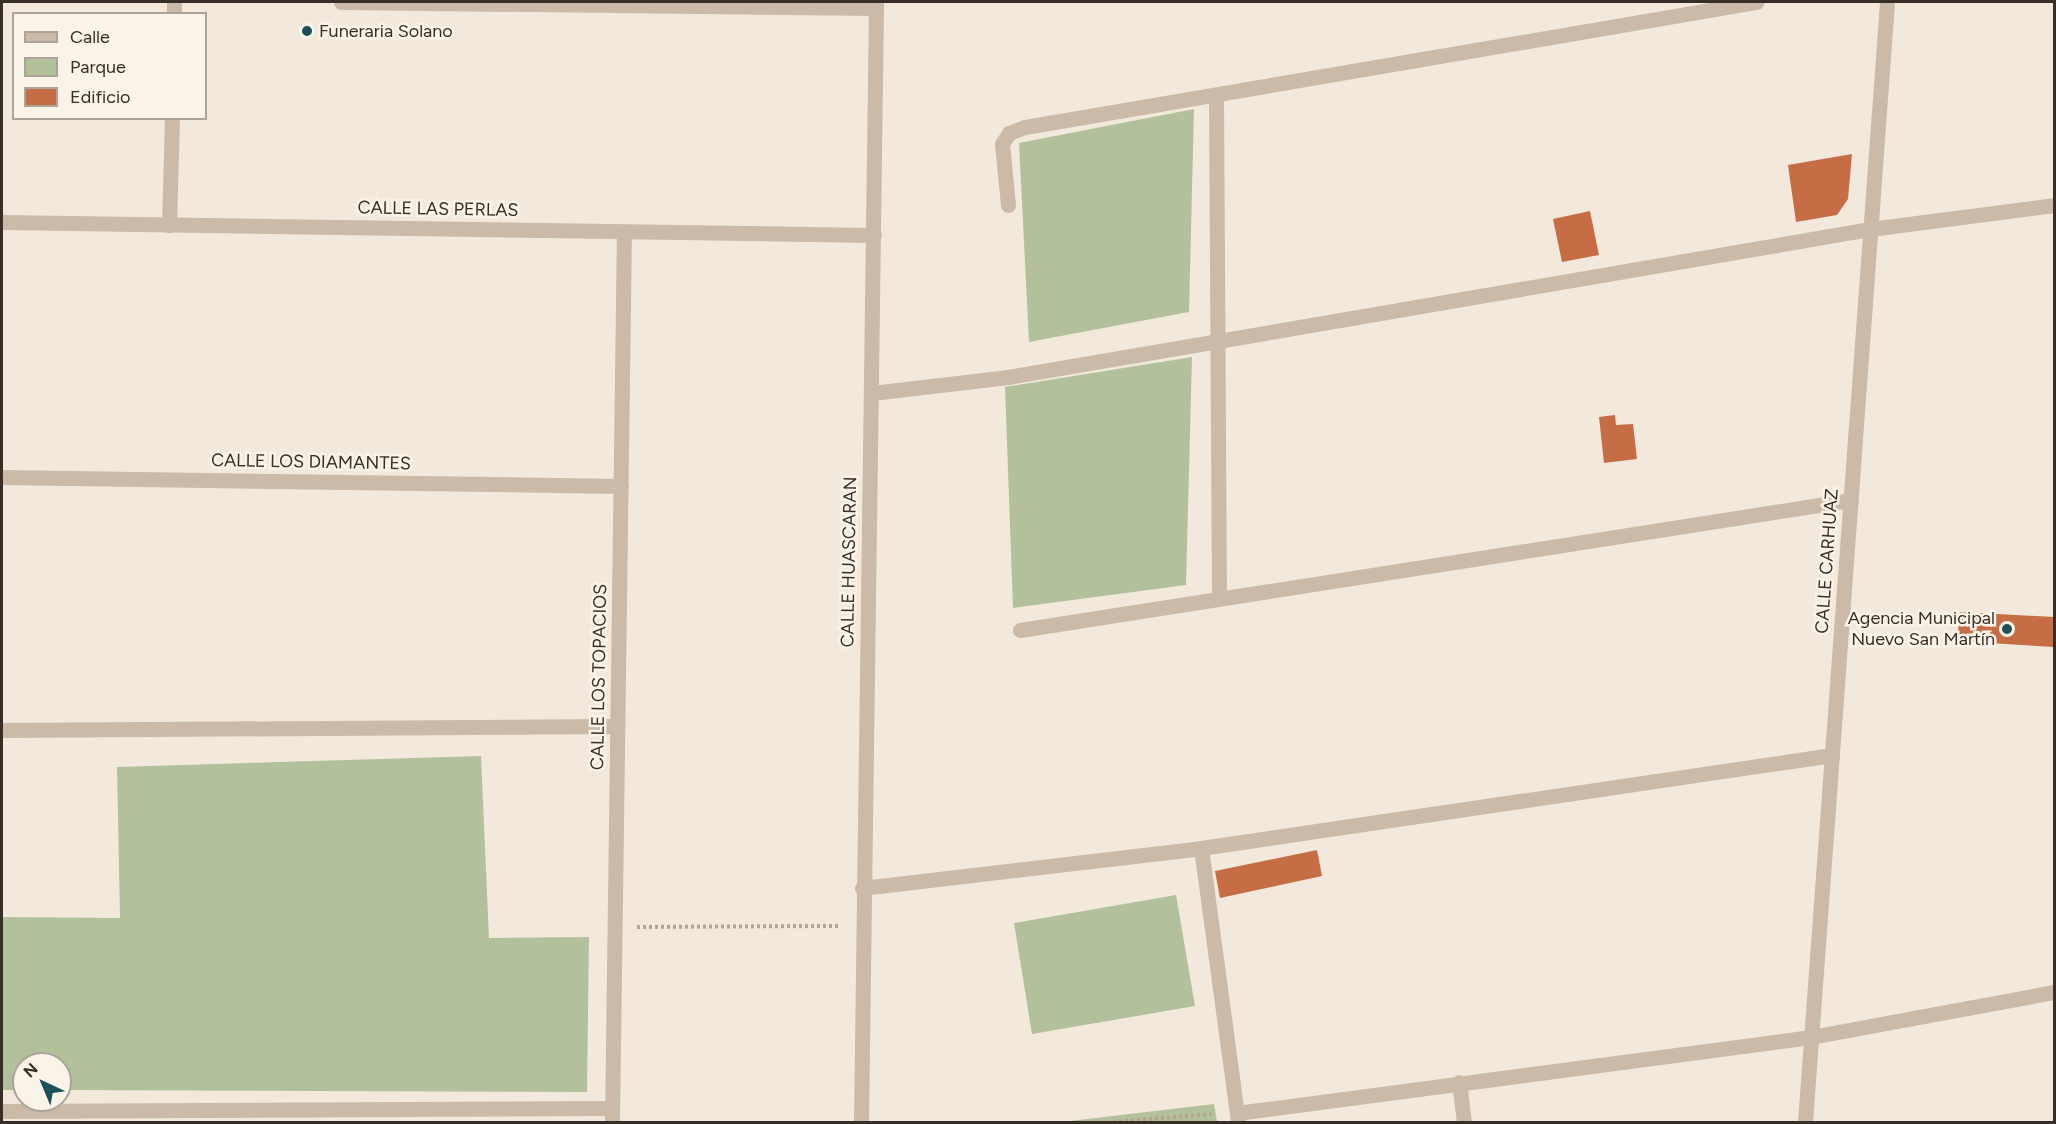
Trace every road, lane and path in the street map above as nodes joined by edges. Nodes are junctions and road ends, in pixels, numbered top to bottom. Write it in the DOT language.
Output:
graph roads {
  1 [pos="341,2"];
  2 [pos="481,2"];
  3 [pos="1756,2"];
  4 [pos="1887,2"];
  5 [pos="876,5"];
  6 [pos="1216,96"];
  7 [pos="172,120"];
  8 [pos="1008,205"];
  9 [pos="2055,205"];
  10 [pos="2,222"];
  11 [pos="169,225"];
  12 [pos="1870,229"];
  13 [pos="624,232"];
  14 [pos="874,236"];
  15 [pos="1217,340"];
  16 [pos="872,393"];
  17 [pos="2,477"];
  18 [pos="621,486"];
  19 [pos="1851,500"];
  20 [pos="1219,597"];
  21 [pos="1020,630"];
  22 [pos="617,726"];
  23 [pos="2,730"];
  24 [pos="1832,755"];
  25 [pos="1201,849"];
  26 [pos="862,888"];
  27 [pos="862,926"];
  28 [pos="615,927"];
  29 [pos="2055,992"];
  30 [pos="1811,1037"];
  31 [pos="1459,1082"];
  32 [pos="2,1111"];
  33 [pos="612,1115"];
  34 [pos="1238,1118"];
  35 [pos="861,1122"];
  36 [pos="1113,1122"];
  37 [pos="1213,1122"];
  38 [pos="1464,1122"];
  39 [pos="1805,1122"];
  1 -- 2 [label="street"];
  2 -- 5 [label="street"];
  3 -- 6 [label="street"];
  4 -- 12 [label="street, CALLE CARHUAZ"];
  5 -- 14 [label="street, CALLE HUASCARAN"];
  6 -- 8 [label="street"];
  6 -- 15 [label="street"];
  7 -- 11 [label="street"];
  9 -- 12 [label="street"];
  10 -- 11 [label="street, CALLE LAS PERLAS"];
  11 -- 13 [label="street, CALLE LAS PERLAS"];
  12 -- 15 [label="street"];
  12 -- 19 [label="street, CALLE CARHUAZ"];
  13 -- 14 [label="street, CALLE LAS PERLAS"];
  13 -- 18 [label="street, CALLE LOS TOPACIOS"];
  14 -- 16 [label="street, CALLE HUASCARAN"];
  15 -- 16 [label="street"];
  15 -- 20 [label="street"];
  16 -- 26 [label="street, CALLE HUASCARAN"];
  17 -- 18 [label="street, CALLE LOS DIAMANTES"];
  18 -- 22 [label="street, CALLE LOS TOPACIOS"];
  19 -- 20 [label="street"];
  19 -- 24 [label="street, CALLE CARHUAZ"];
  20 -- 21 [label="street"];
  22 -- 23 [label="street"];
  22 -- 28 [label="street, CALLE LOS TOPACIOS"];
  24 -- 25 [label="street"];
  24 -- 30 [label="street, CALLE CARHUAZ"];
  25 -- 26 [label="street"];
  25 -- 34 [label="street"];
  26 -- 27 [label="street, CALLE HUASCARAN"];
  27 -- 28 [label="path"];
  27 -- 35 [label="street, CALLE HUASCARAN"];
  28 -- 33 [label="street, CALLE LOS TOPACIOS"];
  29 -- 30 [label="street"];
  30 -- 31 [label="street"];
  30 -- 39 [label="street, CALLE CARHUAZ"];
  31 -- 34 [label="street"];
  31 -- 38 [label="street"];
  32 -- 33 [label="street"];
  36 -- 37 [label="path"];
}
